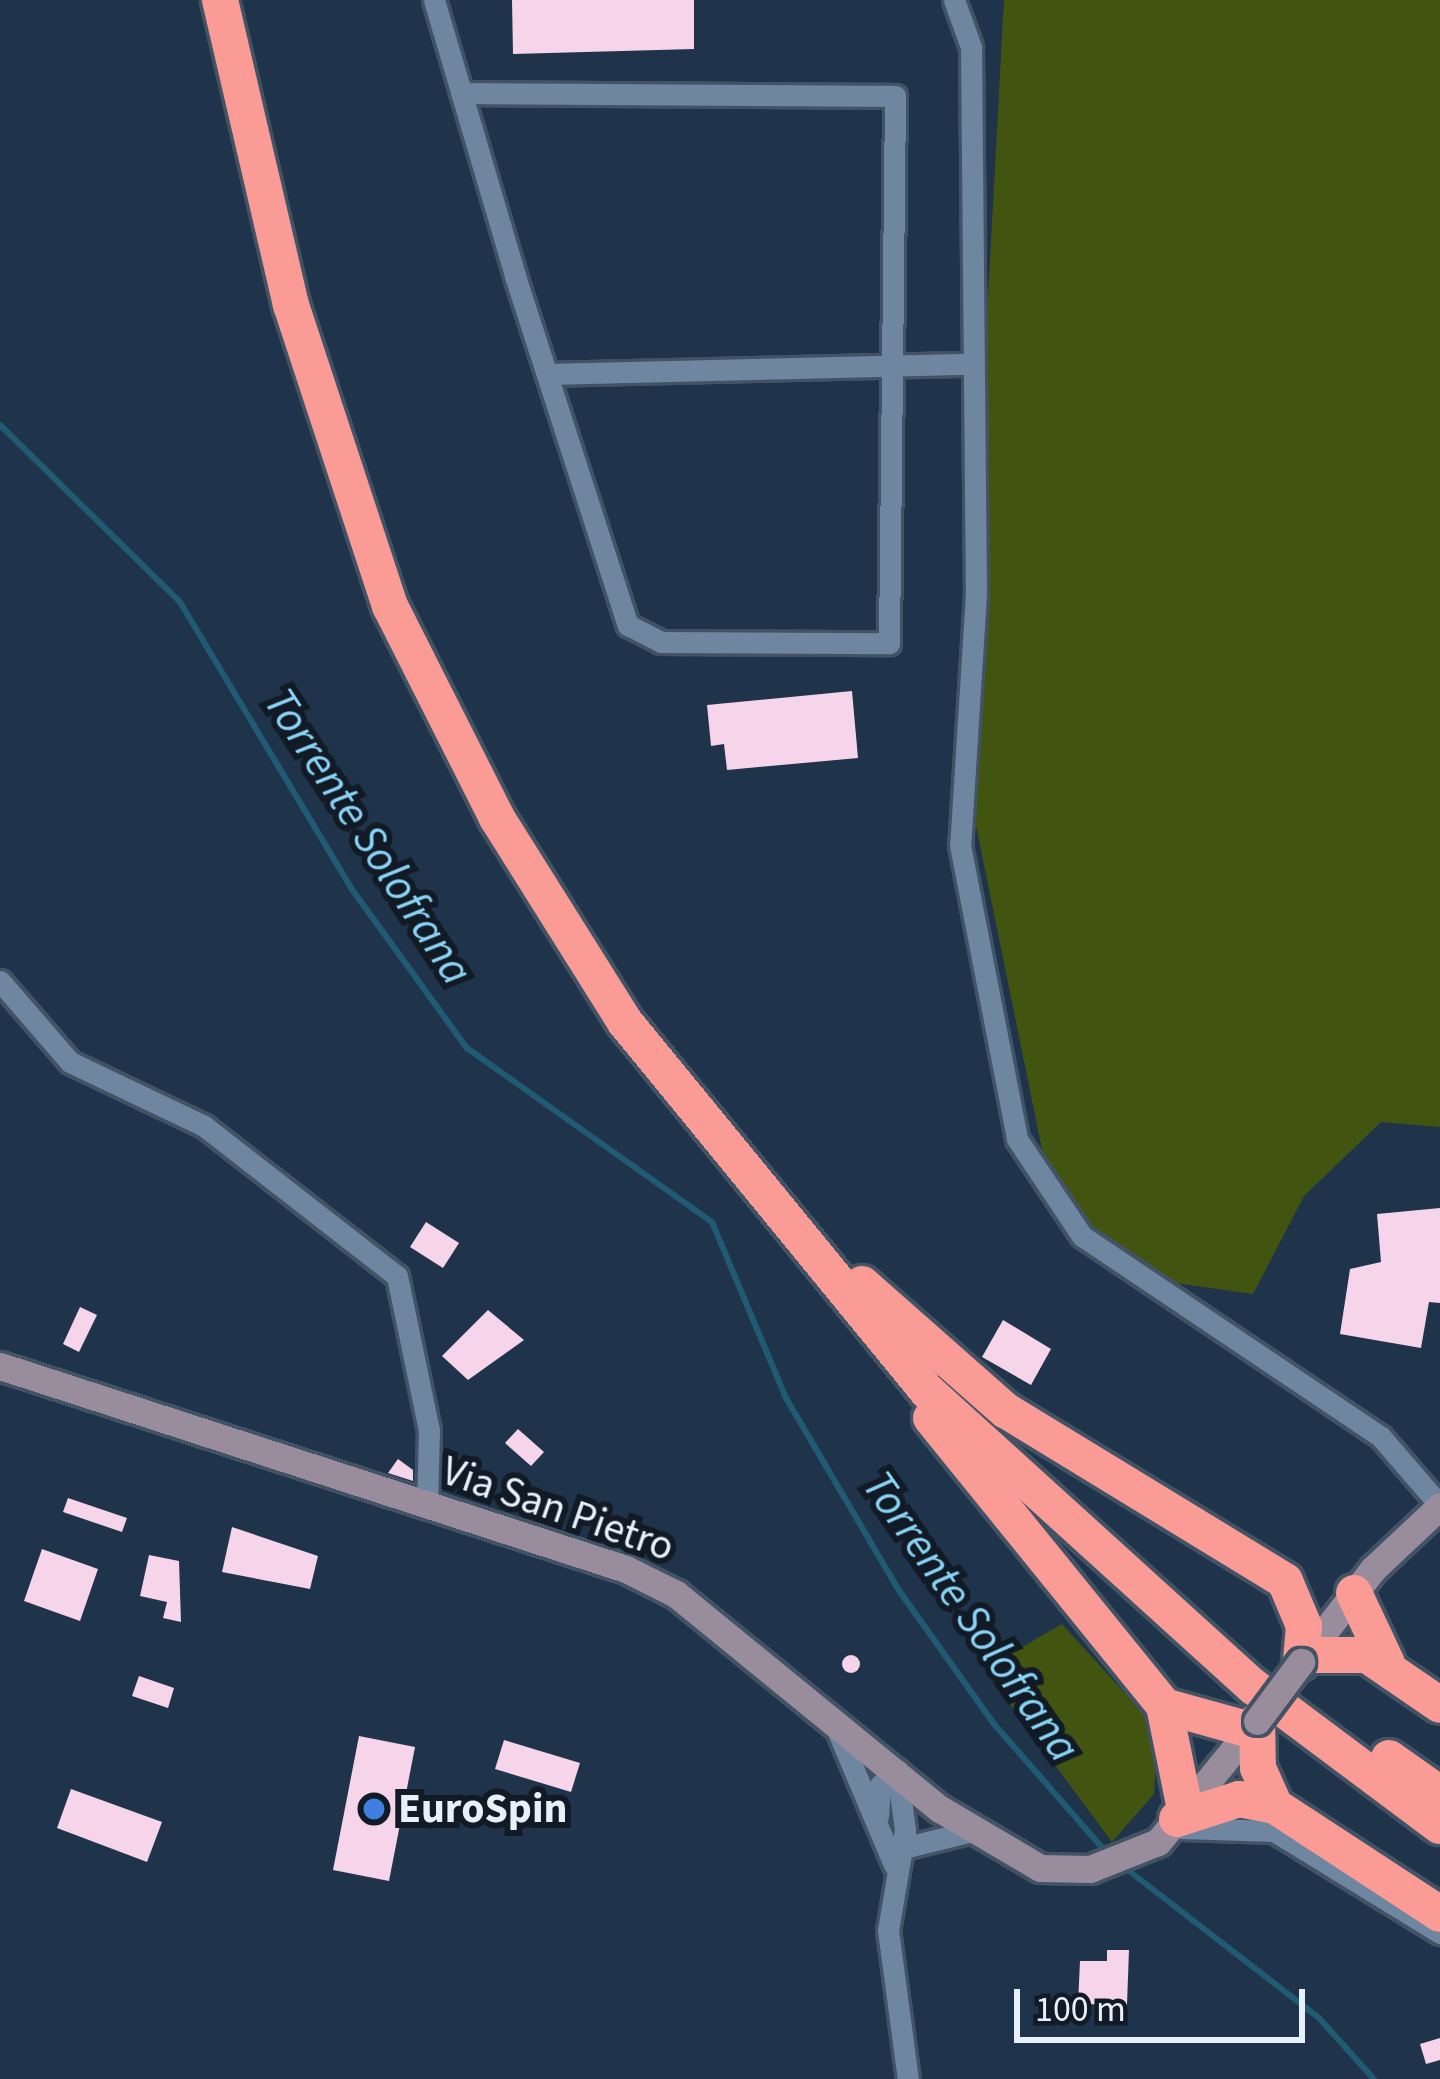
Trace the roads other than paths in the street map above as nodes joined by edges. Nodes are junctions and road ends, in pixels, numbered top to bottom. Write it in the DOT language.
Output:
graph roads {
  1 [pos="220,0"];
  2 [pos="245,0"];
  3 [pos="434,0"];
  4 [pos="954,0"];
  5 [pos="461,93"];
  6 [pos="970,364"];
  7 [pos="892,366"];
  8 [pos="547,374"];
  9 [pos="0,981"];
  10 [pos="862,1284"];
  11 [pos="871,1331"];
  12 [pos="0,1366"];
  13 [pos="1438,1504"];
  14 [pos="428,1507"];
  15 [pos="1286,1581"];
  16 [pos="1358,1587"];
  17 [pos="1304,1659"];
  18 [pos="1387,1664"];
  19 [pos="1440,1705"];
  20 [pos="1164,1706"];
  21 [pos="832,1718"];
  22 [pos="1253,1725"];
  23 [pos="897,1770"];
  24 [pos="1440,1794"];
  25 [pos="1275,1806"];
  26 [pos="878,1816"];
  27 [pos="1177,1819"];
  28 [pos="1440,1826"];
  29 [pos="972,1831"];
  30 [pos="897,1857"];
  31 [pos="1440,1914"];
  32 [pos="1440,1933"];
  33 [pos="908,2079"];
  1 -- 11 [label="highway"];
  2 -- 10 [label="highway"];
  3 -- 5 [label="street"];
  4 -- 6 [label="street"];
  5 -- 7 [label="street"];
  5 -- 8 [label="street"];
  6 -- 7 [label="street"];
  6 -- 13 [label="street"];
  7 -- 8 [label="street"];
  7 -- 8 [label="street"];
  9 -- 14 [label="street"];
  10 -- 15 [label="highway"];
  10 -- 24 [label="highway"];
  11 -- 20 [label="highway"];
  11 -- 28 [label="highway"];
  12 -- 14 [label="street, Via San Pietro"];
  13 -- 16 [label="street"];
  14 -- 21 [label="street, Via San Pietro"];
  15 -- 16 [label="highway"];
  15 -- 17 [label="highway"];
  16 -- 17 [label="street"];
  16 -- 18 [label="highway"];
  17 -- 18 [label="highway"];
  17 -- 22 [label="street, bridge"];
  18 -- 19 [label="highway"];
  20 -- 22 [label="highway"];
  20 -- 27 [label="highway"];
  21 -- 23 [label="street, Via San Pietro"];
  21 -- 26 [label="street"];
  22 -- 25 [label="highway"];
  22 -- 27 [label="street"];
  23 -- 26 [label="street"];
  23 -- 29 [label="street, Via San Pietro"];
  23 -- 30 [label="street"];
  25 -- 27 [label="highway"];
  25 -- 31 [label="highway"];
  26 -- 30 [label="street"];
  27 -- 29 [label="street, Via San Pietro"];
  27 -- 32 [label="street"];
  29 -- 30 [label="street"];
  30 -- 33 [label="street"];
}
